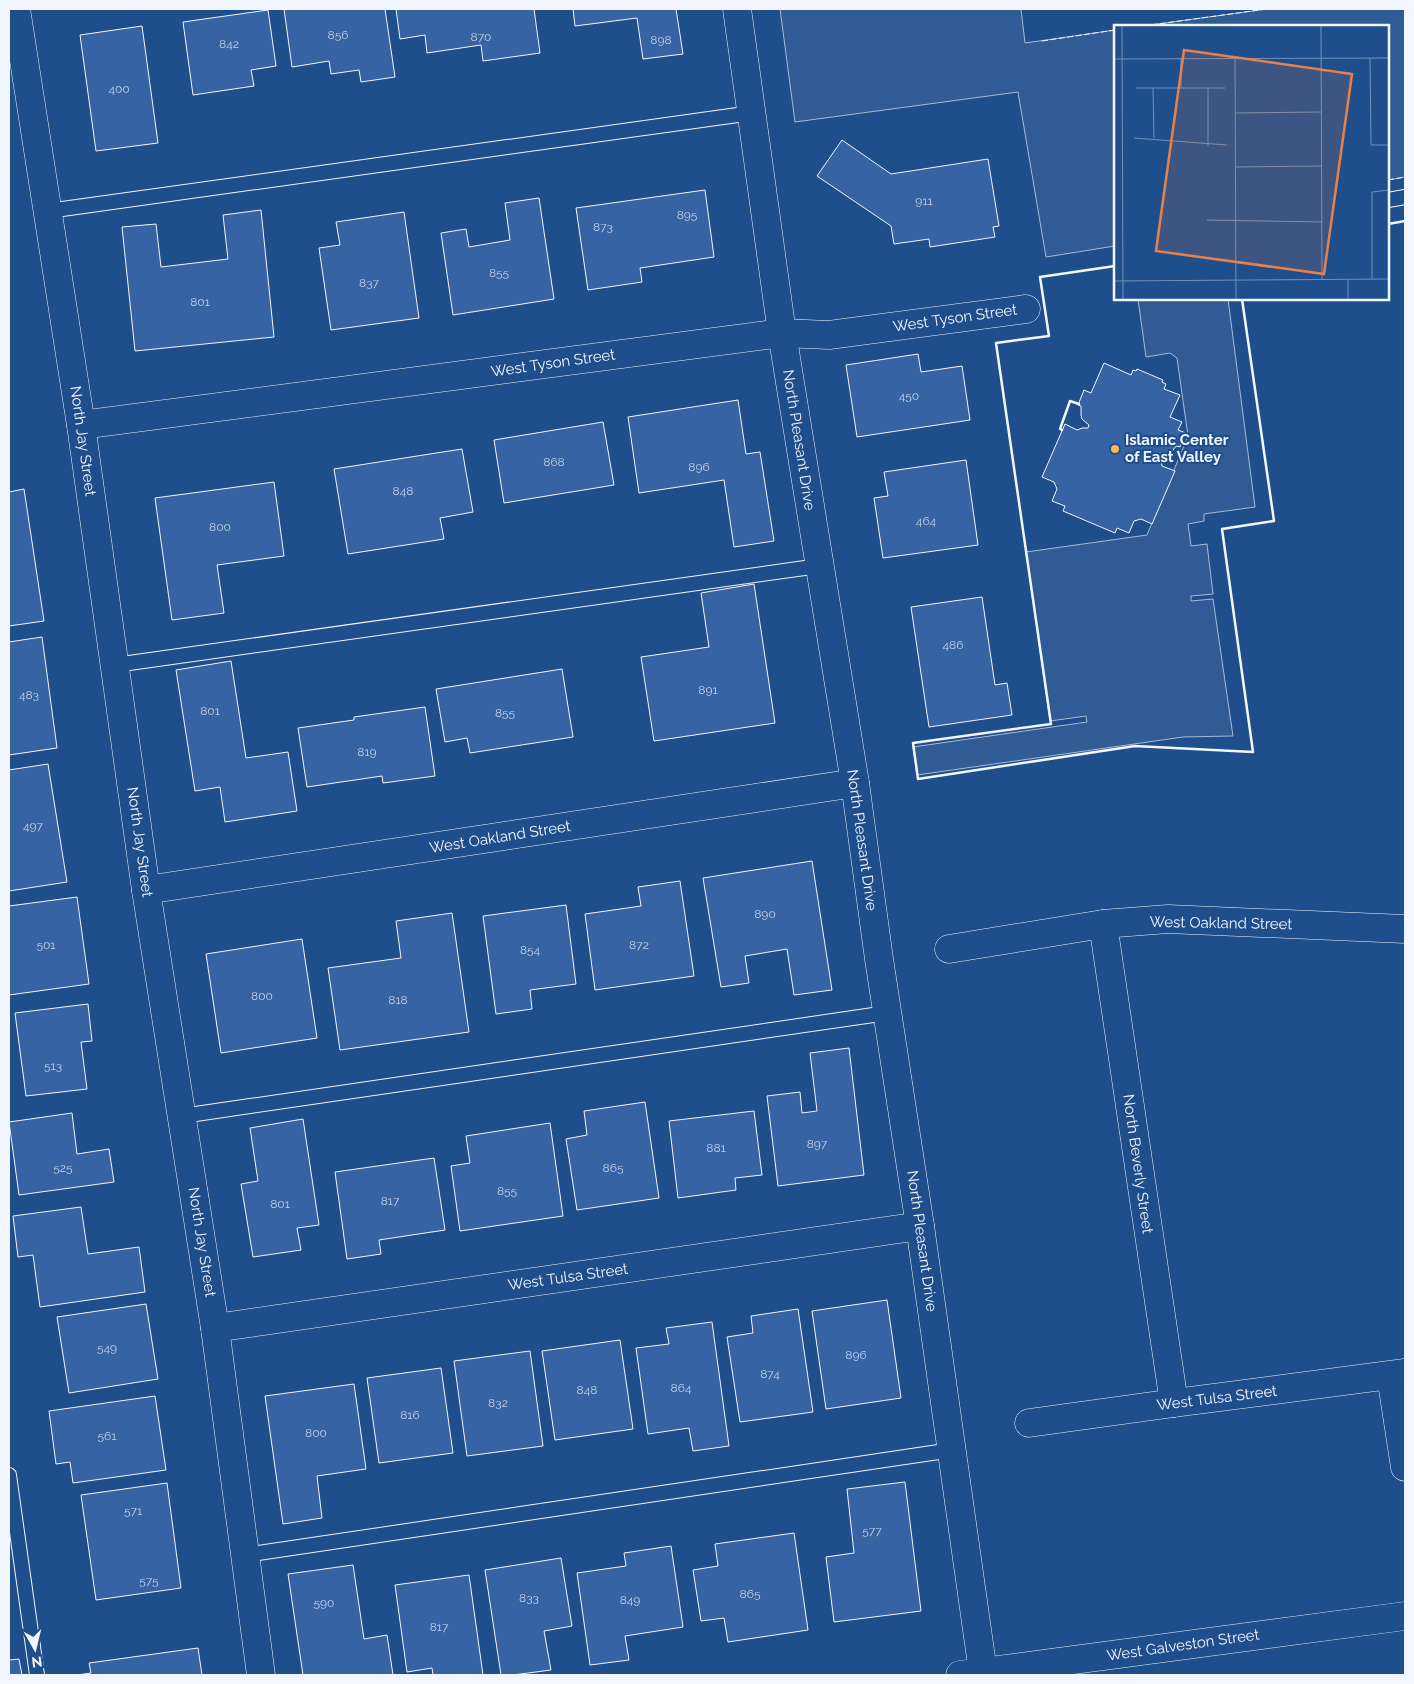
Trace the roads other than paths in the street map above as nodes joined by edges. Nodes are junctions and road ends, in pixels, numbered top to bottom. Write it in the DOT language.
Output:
graph roads {
  1 [pos="16,9"];
  2 [pos="737,9"];
  3 [pos="752,113"];
  4 [pos="1405,197"];
  5 [pos="1389,200"];
  6 [pos="48,210"];
  7 [pos="1026,309"];
  8 [pos="782,333"];
  9 [pos="81,426"];
  10 [pos="819,566"];
  11 [pos="114,666"];
  12 [pos="854,783"];
  13 [pos="146,890"];
  14 [pos="1103,924"];
  15 [pos="1405,929"];
  16 [pos="949,948"];
  17 [pos="887,1012"];
  18 [pos="182,1116"];
  19 [pos="920,1226"];
  20 [pos="215,1328"];
  21 [pos="1398,1375"];
  22 [pos="1174,1403"];
  23 [pos="1029,1423"];
  24 [pos="952,1450"];
  25 [pos="1405,1467"];
  26 [pos="9,1475"];
  27 [pos="245,1555"];
  28 [pos="1405,1616"];
  29 [pos="972,1674"];
  30 [pos="37,1675"];
  31 [pos="261,1675"];
  1 -- 6 [label="street, North Jay Street"];
  2 -- 3 [label="street, North Pleasant Drive"];
  3 -- 6 [label="lane"];
  3 -- 8 [label="street, North Pleasant Drive"];
  4 -- 5 [label="lane"];
  6 -- 9 [label="street, North Jay Street"];
  7 -- 8 [label="street, West Tyson Street"];
  8 -- 9 [label="street, West Tyson Street"];
  8 -- 10 [label="street, North Pleasant Drive"];
  9 -- 11 [label="street, North Jay Street"];
  10 -- 11 [label="lane"];
  10 -- 12 [label="street, North Pleasant Drive"];
  11 -- 13 [label="street, North Jay Street"];
  12 -- 13 [label="street, West Oakland Street"];
  12 -- 17 [label="street, North Pleasant Drive"];
  13 -- 18 [label="street, North Jay Street"];
  14 -- 15 [label="street, West Oakland Street"];
  14 -- 16 [label="street, West Oakland Street"];
  14 -- 22 [label="street, North Beverly Street"];
  17 -- 18 [label="lane"];
  17 -- 19 [label="street, North Pleasant Drive"];
  18 -- 20 [label="street, North Jay Street"];
  19 -- 20 [label="street, West Tulsa Street"];
  19 -- 24 [label="street, North Pleasant Drive"];
  20 -- 27 [label="street, North Jay Street"];
  21 -- 22 [label="street, West Tulsa Street"];
  21 -- 25 [label="street"];
  22 -- 23 [label="street, West Tulsa Street"];
  24 -- 27 [label="lane"];
  24 -- 29 [label="street, North Pleasant Drive"];
  26 -- 30 [label="lane"];
  27 -- 31 [label="street, North Jay Street"];
  28 -- 29 [label="street, West Galveston Street"];
}
